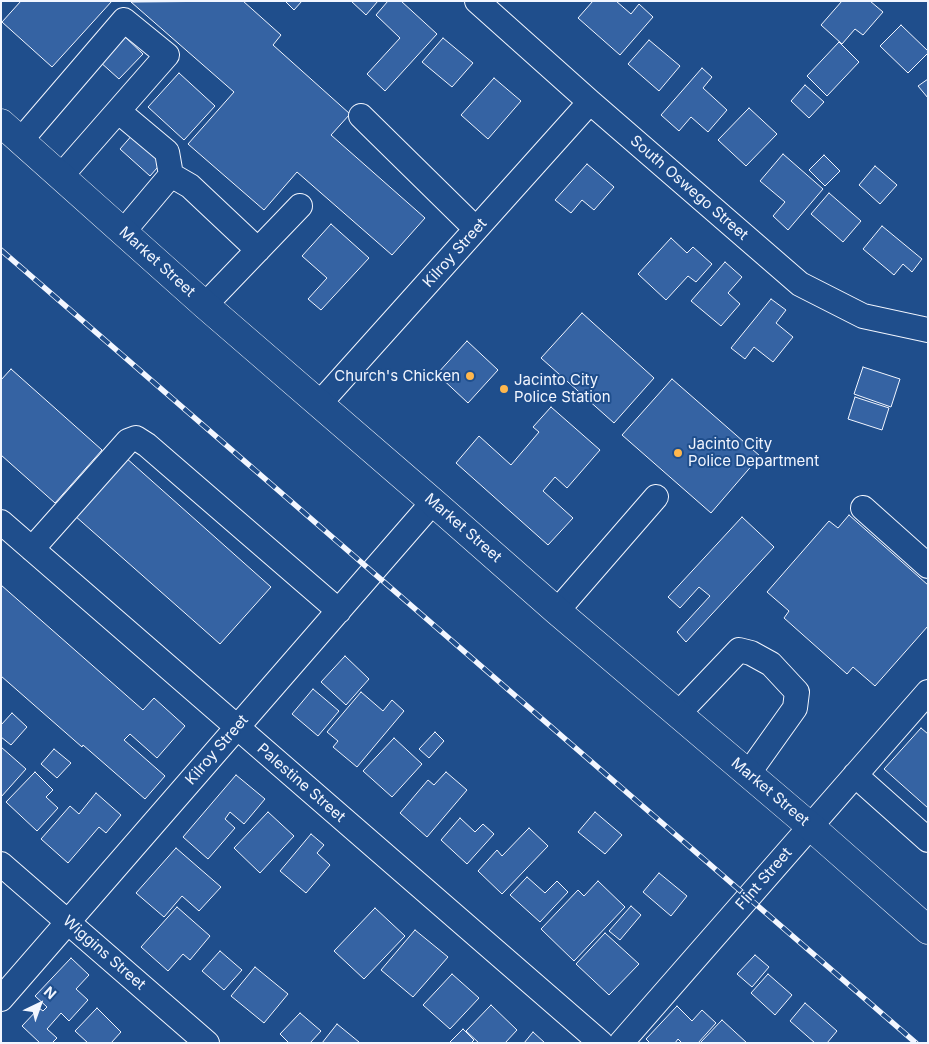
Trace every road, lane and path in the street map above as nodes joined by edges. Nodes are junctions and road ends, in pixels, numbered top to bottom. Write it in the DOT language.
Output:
graph roads {
  1 [pos="477,1"];
  2 [pos="590,102"];
  3 [pos="118,111"];
  4 [pos="361,116"];
  5 [pos="11,131"];
  6 [pos="171,175"];
  7 [pos="61,176"];
  8 [pos="300,206"];
  9 [pos="476,228"];
  10 [pos="124,232"];
  11 [pos="258,250"];
  12 [pos="205,305"];
  13 [pos="928,330"];
  14 [pos="320,403"];
  15 [pos="656,497"];
  16 [pos="433,502"];
  17 [pos="863,508"];
  18 [pos="1,522"];
  19 [pos="32,549"];
  20 [pos="928,566"];
  21 [pos="339,610"];
  22 [pos="557,611"];
  23 [pos="926,698"];
  24 [pos="678,714"];
  25 [pos="237,727"];
  26 [pos="748,774"];
  27 [pos="855,775"];
  28 [pos="810,826"];
  29 [pos="928,840"];
  30 [pos="1,864"];
  31 [pos="68,922"];
  32 [pos="928,930"];
  33 [pos="1,999"];
  34 [pos="207,1043"];
  35 [pos="601,1043"];
  36 [pos="621,1043"];
  1 -- 2 [label="street, South Oswego Street"];
  2 -- 9 [label="street, Kilroy Street"];
  2 -- 13 [label="street, South Oswego Street"];
  3 -- 5 [label="street"];
  3 -- 6 [label="street"];
  3 -- 7 [label="street"];
  4 -- 9 [label="street"];
  5 -- 7 [label="main road, Market Street"];
  6 -- 10 [label="street"];
  6 -- 11 [label="street"];
  7 -- 10 [label="main road, Market Street"];
  8 -- 11 [label="street"];
  9 -- 14 [label="street, Kilroy Street"];
  10 -- 12 [label="main road, Market Street"];
  11 -- 12 [label="street"];
  12 -- 14 [label="main road, Market Street"];
  14 -- 16 [label="main road, Market Street"];
  15 -- 22 [label="street"];
  16 -- 21 [label="street, Kilroy Street"];
  16 -- 22 [label="main road, Market Street"];
  17 -- 20 [label="street"];
  18 -- 19 [label="street, Palestine Street"];
  19 -- 21 [label="street"];
  19 -- 25 [label="street, Palestine Street"];
  21 -- 25 [label="street, Kilroy Street"];
  22 -- 24 [label="main road, Market Street"];
  23 -- 27 [label="street, Flint Street"];
  24 -- 26 [label="main road, Market Street"];
  24 -- 26 [label="street"];
  25 -- 31 [label="street, Kilroy Street"];
  25 -- 35 [label="street, Palestine Street"];
  26 -- 28 [label="main road, Market Street"];
  27 -- 28 [label="street, Flint Street"];
  27 -- 29 [label="street"];
  28 -- 32 [label="main road, Market Street"];
  28 -- 36 [label="street, Flint Street"];
  30 -- 31 [label="street, Wiggins Street"];
  31 -- 33 [label="street, Kilroy Street"];
  31 -- 34 [label="street, Wiggins Street"];
}
